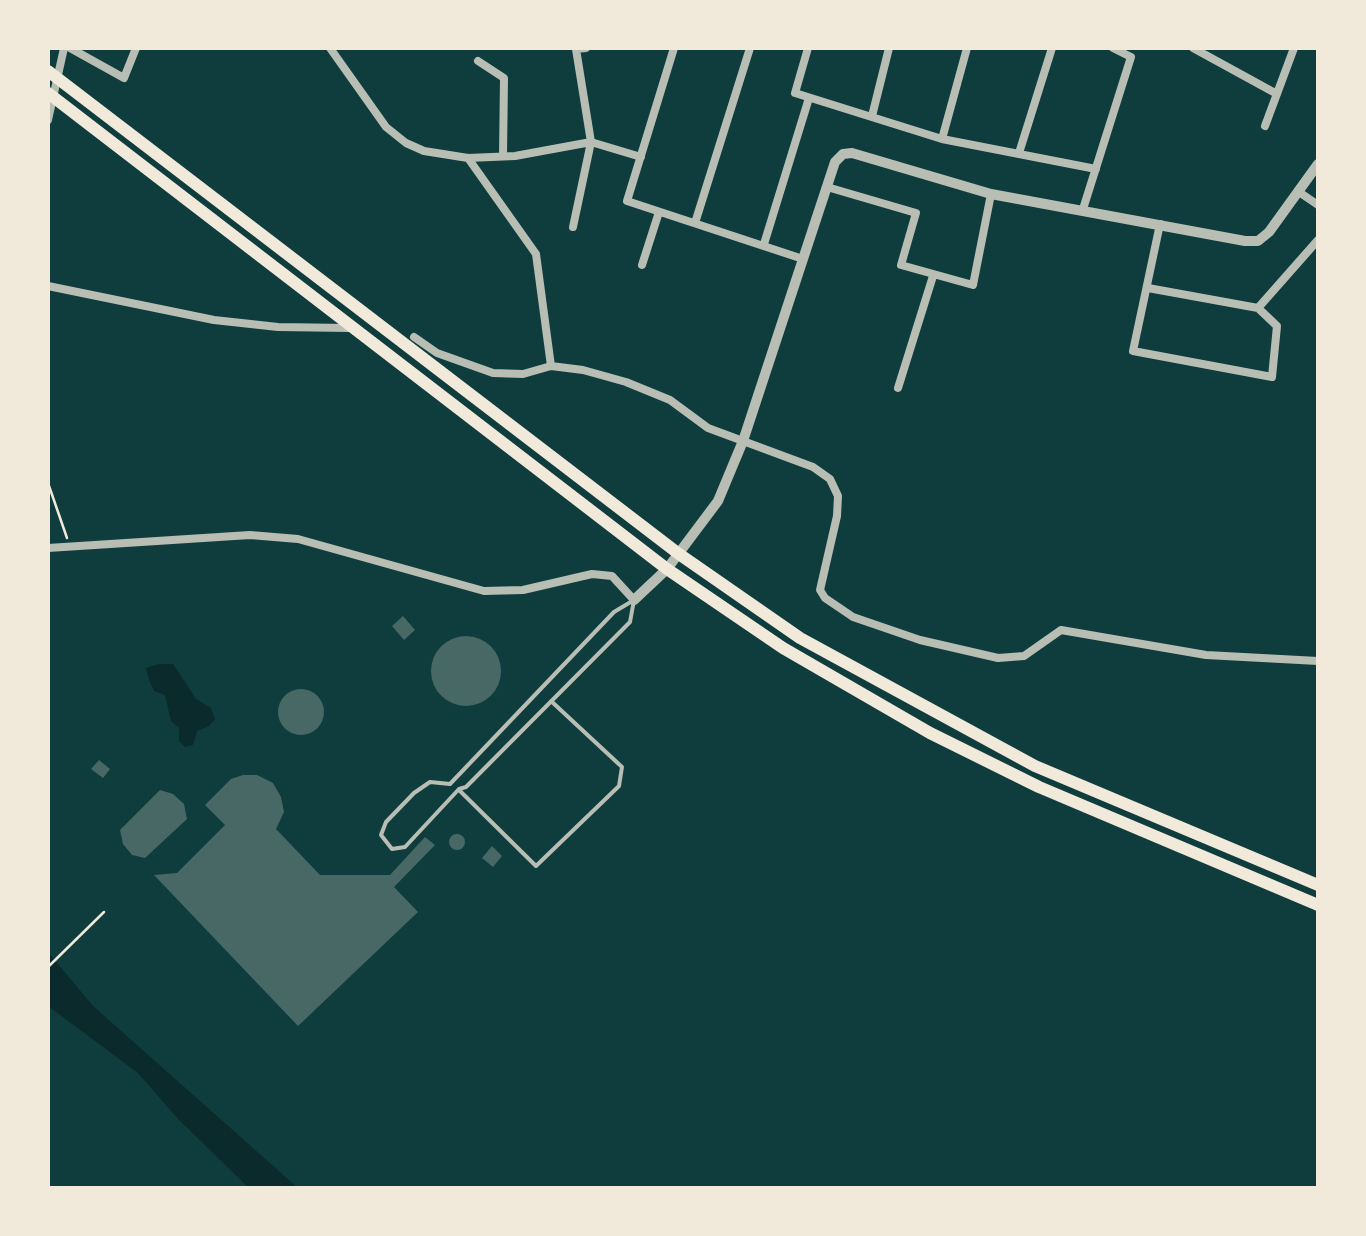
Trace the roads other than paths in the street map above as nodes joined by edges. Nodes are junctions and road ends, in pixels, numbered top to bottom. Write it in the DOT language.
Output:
graph roads {
  1 [pos="67,48"];
  2 [pos="136,48"];
  3 [pos="330,48"];
  4 [pos="586,48"];
  5 [pos="674,48"];
  6 [pos="750,48"];
  7 [pos="808,48"];
  8 [pos="890,48"];
  9 [pos="967,48"];
  10 [pos="1052,48"];
  11 [pos="1115,48"];
  12 [pos="1193,48"];
  13 [pos="1294,48"];
  14 [pos="478,61"];
  15 [pos="53,76"];
  16 [pos="1277,94"];
  17 [pos="51,95"];
  18 [pos="809,98"];
  19 [pos="872,116"];
  20 [pos="48,120"];
  21 [pos="1265,126"];
  22 [pos="942,139"];
  23 [pos="591,142"];
  24 [pos="1020,153"];
  25 [pos="503,156"];
  26 [pos="641,156"];
  27 [pos="468,158"];
  28 [pos="1318,164"];
  29 [pos="1096,169"];
  30 [pos="827,187"];
  31 [pos="1298,192"];
  32 [pos="992,194"];
  33 [pos="1318,206"];
  34 [pos="1083,209"];
  35 [pos="659,212"];
  36 [pos="695,223"];
  37 [pos="1160,224"];
  38 [pos="574,227"];
  39 [pos="1318,240"];
  40 [pos="764,244"];
  41 [pos="804,259"];
  42 [pos="642,265"];
  43 [pos="933,276"];
  44 [pos="48,286"];
  45 [pos="1148,288"];
  46 [pos="1258,308"];
  47 [pos="356,328"];
  48 [pos="414,336"];
  49 [pos="552,366"];
  50 [pos="898,388"];
  51 [pos="743,441"];
  52 [pos="48,548"];
  53 [pos="678,554"];
  54 [pos="667,570"];
  55 [pos="634,600"];
  56 [pos="1318,661"];
  57 [pos="551,701"];
  58 [pos="458,789"];
  59 [pos="1318,885"];
  60 [pos="1318,905"];
  1 -- 2 [label="street"];
  1 -- 15 [label="street"];
  3 -- 27 [label="street"];
  4 -- 23 [label="street"];
  5 -- 26 [label="street"];
  6 -- 36 [label="street"];
  7 -- 18 [label="street"];
  8 -- 19 [label="street"];
  9 -- 22 [label="street"];
  10 -- 24 [label="street"];
  11 -- 29 [label="street"];
  12 -- 16 [label="street"];
  13 -- 16 [label="street"];
  14 -- 25 [label="street"];
  15 -- 17 [label="street"];
  15 -- 53 [label="highway"];
  16 -- 21 [label="street"];
  17 -- 20 [label="street"];
  17 -- 47 [label="highway"];
  18 -- 19 [label="street"];
  18 -- 40 [label="street"];
  19 -- 22 [label="street"];
  22 -- 24 [label="street"];
  23 -- 25 [label="street"];
  23 -- 26 [label="street"];
  23 -- 38 [label="street"];
  24 -- 29 [label="street"];
  25 -- 27 [label="street"];
  26 -- 35 [label="street"];
  27 -- 49 [label="street"];
  28 -- 31 [label="street"];
  29 -- 34 [label="street"];
  30 -- 32 [label="street"];
  30 -- 41 [label="street"];
  30 -- 43 [label="street"];
  31 -- 33 [label="street"];
  31 -- 37 [label="street"];
  32 -- 34 [label="street"];
  32 -- 43 [label="street"];
  34 -- 37 [label="street"];
  35 -- 36 [label="street"];
  35 -- 42 [label="street"];
  36 -- 40 [label="street"];
  37 -- 45 [label="street"];
  39 -- 46 [label="street"];
  40 -- 41 [label="street"];
  41 -- 51 [label="street"];
  43 -- 50 [label="street"];
  44 -- 47 [label="street"];
  45 -- 46 [label="street"];
  45 -- 46 [label="street"];
  47 -- 54 [label="highway"];
  48 -- 49 [label="street"];
  49 -- 51 [label="street"];
  51 -- 53 [label="street"];
  51 -- 56 [label="street"];
  52 -- 55 [label="street"];
  53 -- 54 [label="street"];
  53 -- 59 [label="highway"];
  54 -- 55 [label="street"];
  54 -- 60 [label="highway"];
  55 -- 57 [label="lane"];
  55 -- 58 [label="lane"];
  57 -- 58 [label="lane"];
  57 -- 58 [label="lane"];
}
